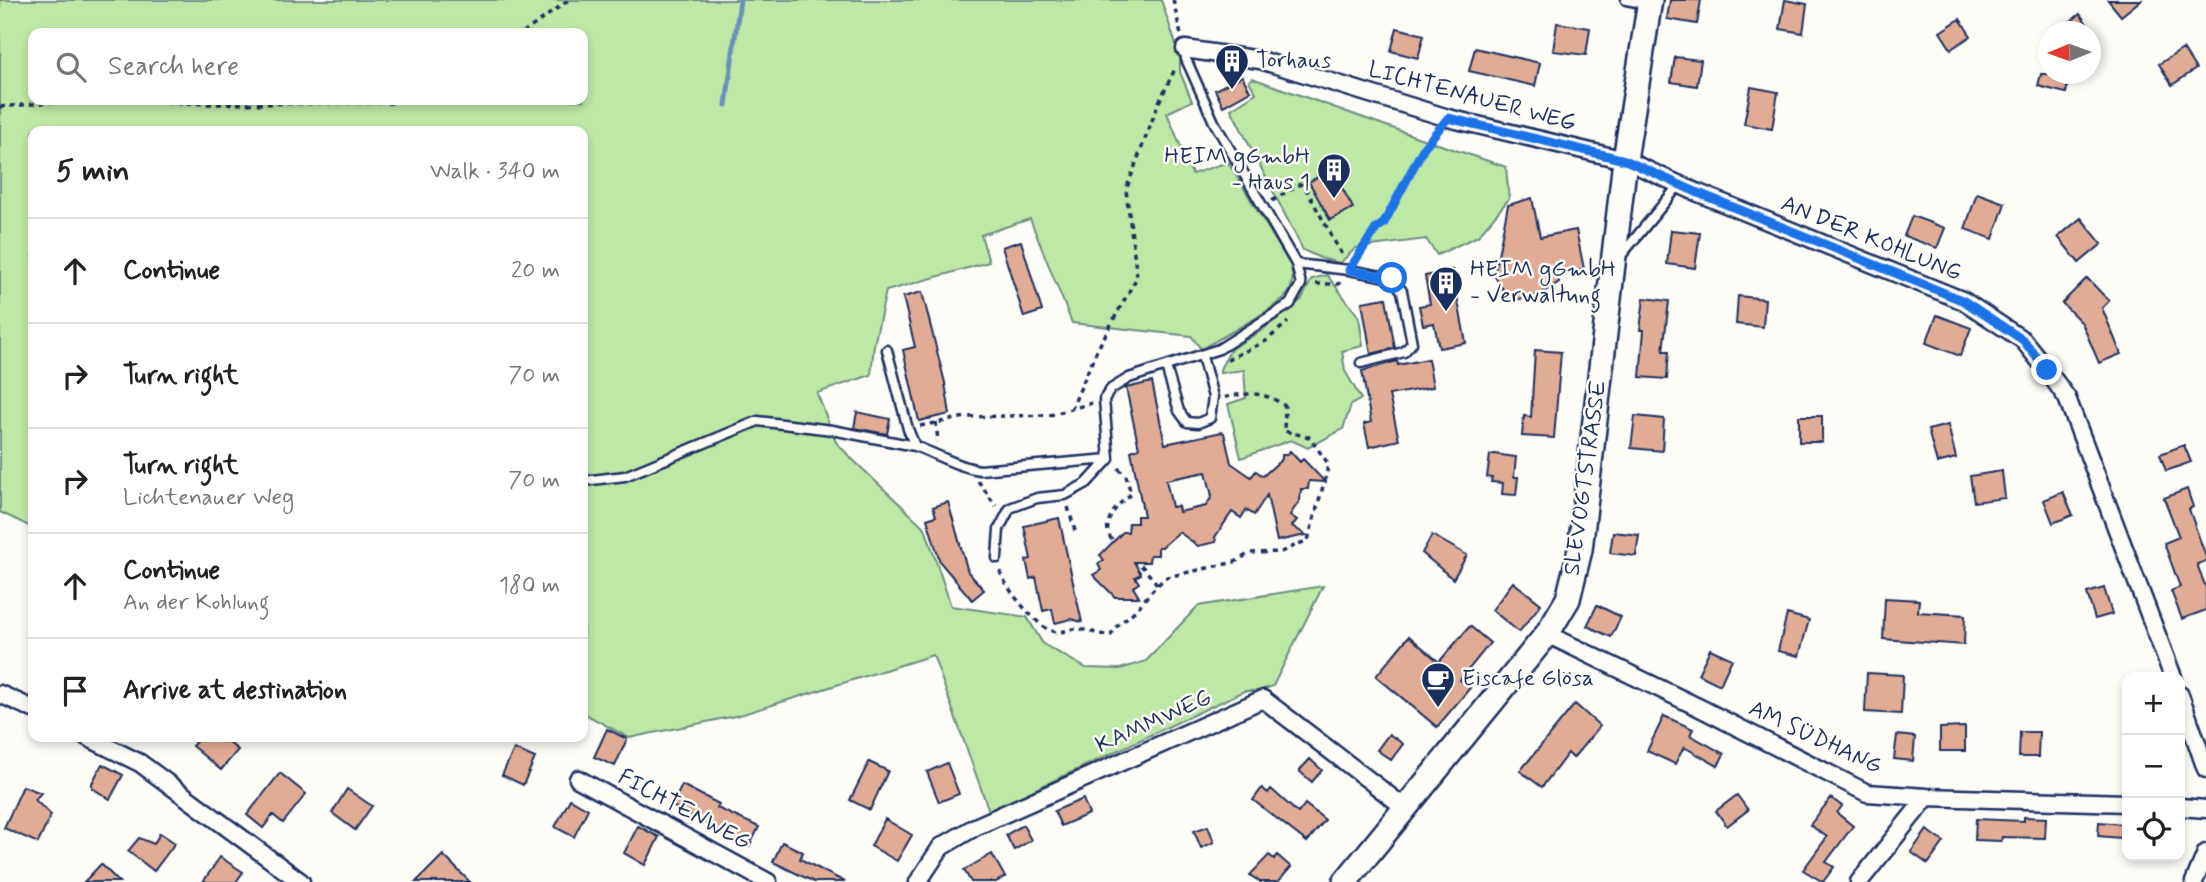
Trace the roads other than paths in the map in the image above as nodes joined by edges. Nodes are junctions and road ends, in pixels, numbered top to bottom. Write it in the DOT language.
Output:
graph roads {
  1 [pos="1626,0"];
  2 [pos="1650,2"];
  3 [pos="1185,49"];
  4 [pos="1625,160"];
  5 [pos="1679,184"];
  6 [pos="1296,264"];
  7 [pos="1613,265"];
  8 [pos="887,350"];
  9 [pos="1202,356"];
  10 [pos="1361,363"];
  11 [pos="1166,367"];
  12 [pos="915,446"];
  13 [pos="1109,459"];
  14 [pos="588,480"];
  15 [pos="997,558"];
  16 [pos="1547,634"];
  17 [pos="2172,672"];
  18 [pos="0,694"];
  19 [pos="28,707"];
  20 [pos="2185,709"];
  21 [pos="97,742"];
  22 [pos="2206,769"];
  23 [pos="579,779"];
  24 [pos="1927,797"];
  25 [pos="2122,803"];
  26 [pos="1404,807"];
  27 [pos="2185,807"];
  28 [pos="2206,808"];
  29 [pos="2206,853"];
  30 [pos="301,882"];
  31 [pos="768,882"];
  32 [pos="918,882"];
  33 [pos="1345,882"];
  34 [pos="1859,882"];
  35 [pos="2194,882"];
  1 -- 2 [label="lane"];
  2 -- 4 [label="street, SLEVOGTSTRASSE"];
  3 -- 4 [label="street, LICHTENAUER WEG"];
  3 -- 6 [label="lane"];
  4 -- 5 [label="street, AN DER KOHLUNG"];
  4 -- 7 [label="street, SLEVOGTSTRASSE"];
  5 -- 7 [label="lane"];
  5 -- 17 [label="street, AN DER KOHLUNG"];
  6 -- 9 [label="lane"];
  6 -- 10 [label="lane"];
  7 -- 16 [label="street, SLEVOGTSTRASSE"];
  8 -- 12 [label="lane"];
  9 -- 11 [label="lane"];
  9 -- 11 [label="lane"];
  11 -- 13 [label="lane"];
  12 -- 13 [label="lane"];
  12 -- 14 [label="lane"];
  13 -- 15 [label="lane"];
  16 -- 24 [label="street, AM SÜDHANG"];
  16 -- 26 [label="street, SLEVOGTSTRASSE"];
  18 -- 19 [label="street"];
  20 -- 22 [label="street"];
  21 -- 30 [label="street"];
  23 -- 31 [label="street, FICHTENWEG"];
  24 -- 25 [label="street, AM SÜDHANG"];
  24 -- 34 [label="street"];
  26 -- 32 [label="street, KAMMWEG"];
  26 -- 33 [label="street, SLEVOGTSTRASSE"];
  27 -- 28 [label="street"];
  29 -- 35 [label="street"];
}
